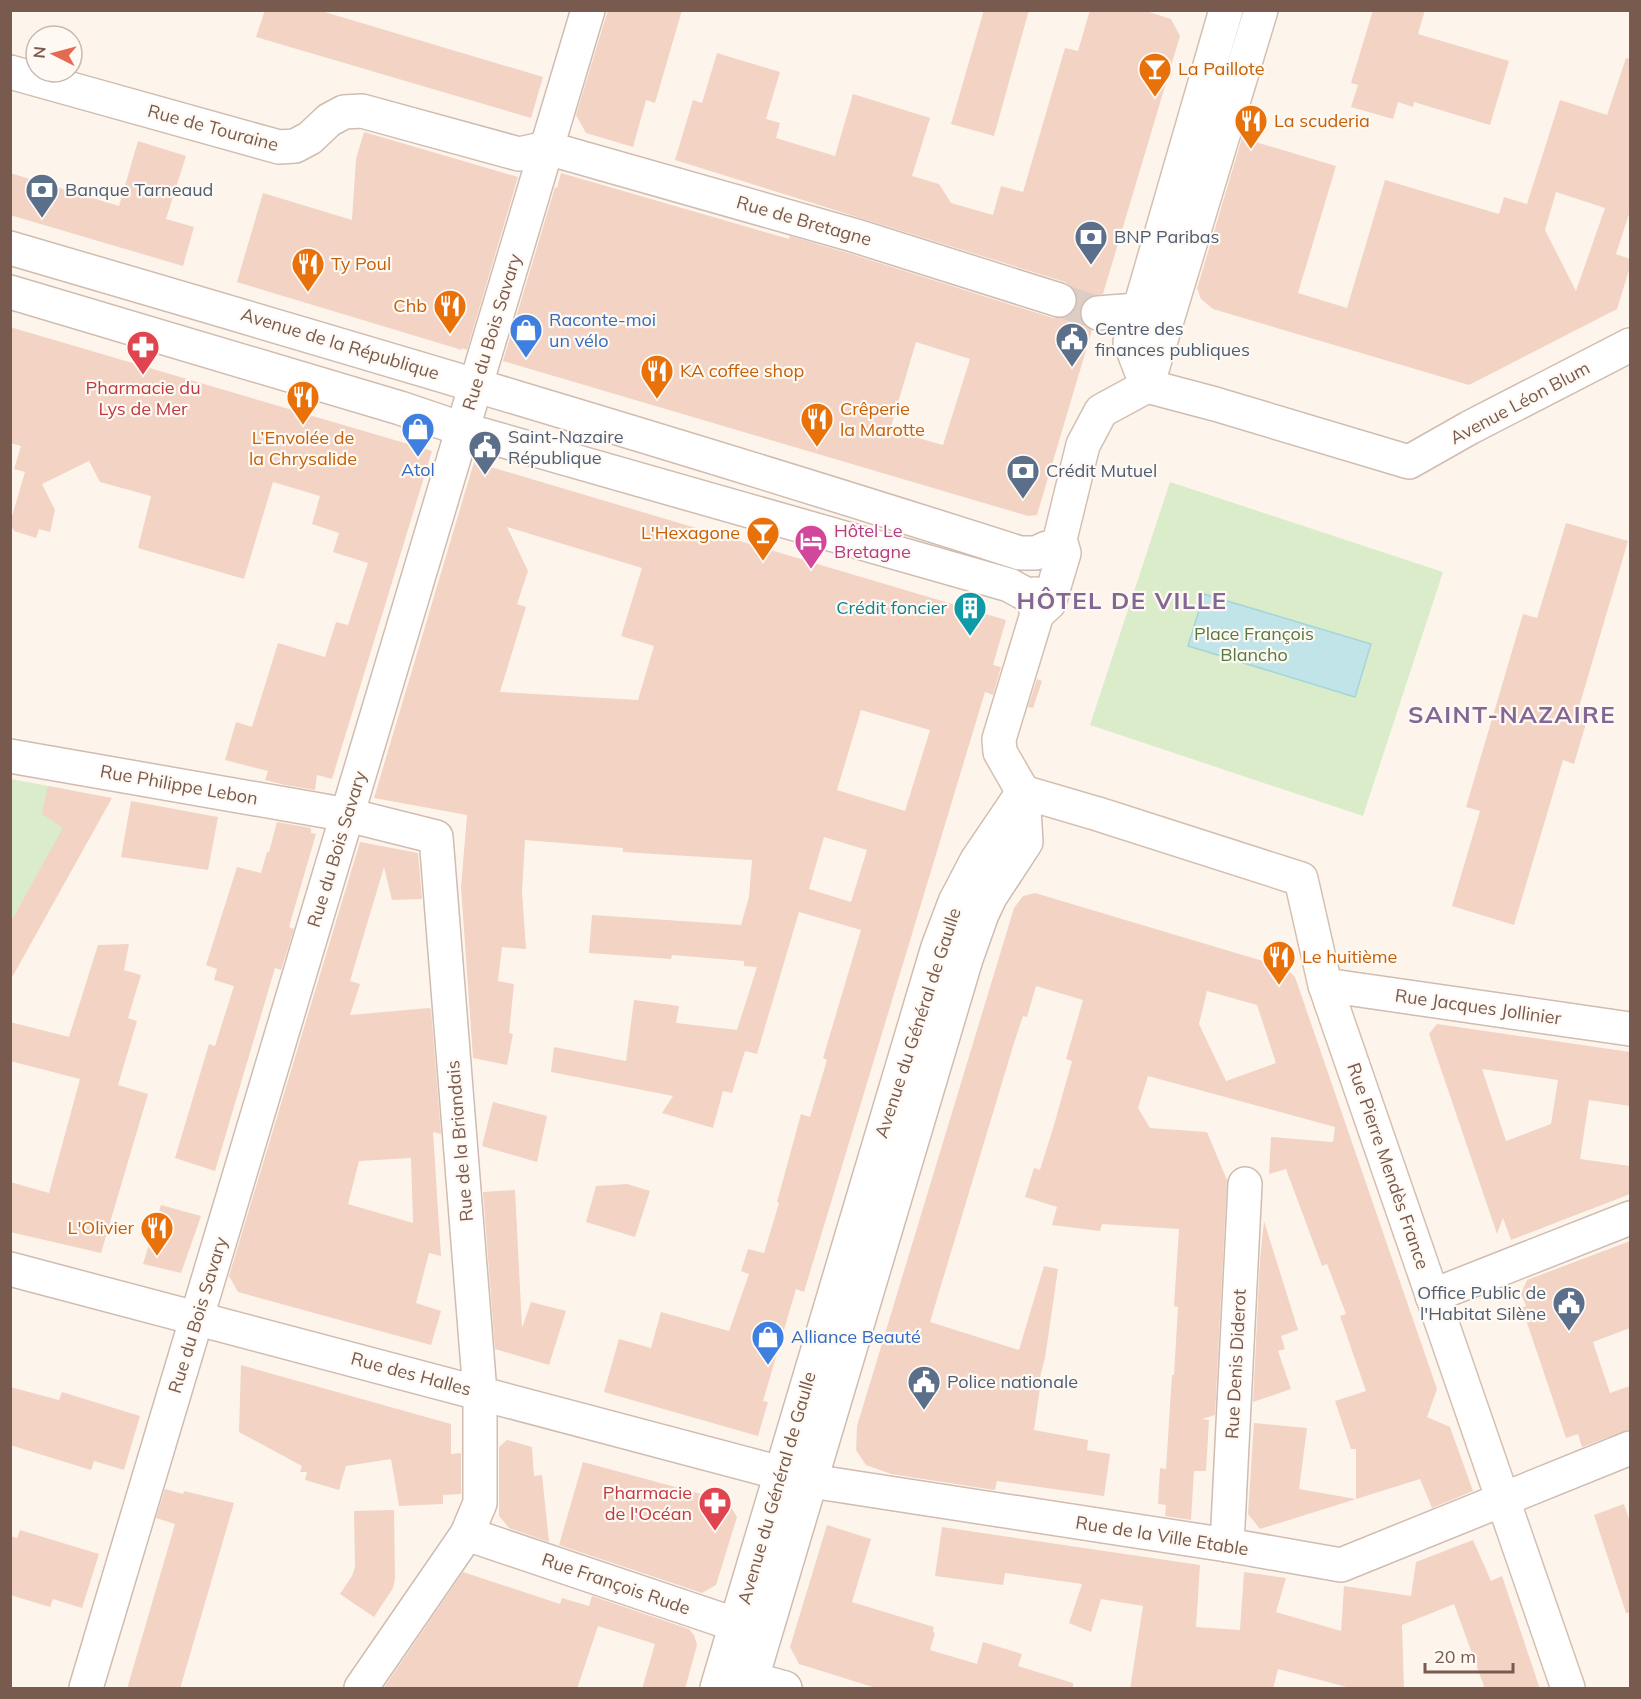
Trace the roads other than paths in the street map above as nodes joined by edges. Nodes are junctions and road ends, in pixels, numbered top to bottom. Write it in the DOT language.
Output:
graph roads {
  1 [pos="588,10"];
  2 [pos="1261,10"];
  3 [pos="1225,11"];
  4 [pos="10,72"];
  5 [pos="547,148"];
  6 [pos="10,248"];
  7 [pos="10,292"];
  8 [pos="1059,300"];
  9 [pos="1137,310"];
  10 [pos="1098,313"];
  11 [pos="1630,345"];
  12 [pos="476,384"];
  13 [pos="1147,386"];
  14 [pos="462,429"];
  15 [pos="1054,544"];
  16 [pos="1035,606"];
  17 [pos="10,756"];
  18 [pos="1023,792"];
  19 [pos="348,815"];
  20 [pos="1325,985"];
  21 [pos="1630,1029"];
  22 [pos="1245,1184"];
  23 [pos="1630,1218"];
  24 [pos="10,1269"];
  25 [pos="1432,1296"];
  26 [pos="197,1317"];
  27 [pos="480,1393"];
  28 [pos="1630,1448"];
  29 [pos="797,1478"];
  30 [pos="1502,1499"];
  31 [pos="468,1534"];
  32 [pos="1227,1545"];
  33 [pos="752,1626"];
  34 [pos="735,1682"];
  35 [pos="86,1689"];
  36 [pos="361,1689"];
  37 [pos="785,1689"];
  38 [pos="1568,1689"];
  1 -- 5 [label="street, Rue du Bois Savary"];
  2 -- 13 [label="street"];
  3 -- 9 [label="street"];
  4 -- 5 [label="street, Rue de Touraine"];
  5 -- 8 [label="street, Rue de Bretagne"];
  5 -- 12 [label="street, Rue du Bois Savary"];
  6 -- 12 [label="street, Avenue de la République"];
  7 -- 14 [label="street"];
  9 -- 10 [label="street"];
  9 -- 13 [label="street"];
  11 -- 13 [label="street, Avenue Léon Blum"];
  12 -- 14 [label="street, Rue du Bois Savary"];
  12 -- 15 [label="street, Avenue de la République"];
  13 -- 15 [label="street"];
  14 -- 16 [label="street"];
  14 -- 19 [label="street, Rue du Bois Savary"];
  15 -- 16 [label="street"];
  16 -- 18 [label="street"];
  17 -- 19 [label="street, Rue Philippe Lebon"];
  18 -- 20 [label="street, Rue Pierre Mendès France"];
  18 -- 29 [label="street, Avenue du Général de Gaulle"];
  19 -- 26 [label="street, Rue du Bois Savary"];
  19 -- 27 [label="street, Rue de la Briandais"];
  20 -- 21 [label="street, Rue Jacques Jollinier"];
  20 -- 25 [label="street, Rue Pierre Mendès France"];
  22 -- 32 [label="street, Rue Denis Diderot"];
  23 -- 25 [label="street"];
  24 -- 26 [label="street, Rue des Halles"];
  25 -- 30 [label="street, Rue Pierre Mendès France"];
  26 -- 27 [label="street, Rue des Halles"];
  26 -- 35 [label="street, Rue du Bois Savary"];
  27 -- 29 [label="street, Rue des Halles"];
  27 -- 31 [label="street, Rue de la Briandais"];
  28 -- 30 [label="street, Rue de la Ville Etable"];
  29 -- 32 [label="street, Rue de la Ville Etable"];
  29 -- 33 [label="street, Avenue du Général de Gaulle"];
  30 -- 32 [label="street, Rue de la Ville Etable"];
  30 -- 38 [label="street, Rue Pierre Mendès France"];
  31 -- 33 [label="street, Rue François Rude"];
  31 -- 36 [label="street, Rue de la Briandais"];
  33 -- 34 [label="street, Avenue du Général de Gaulle"];
  34 -- 37 [label="street"];
}
